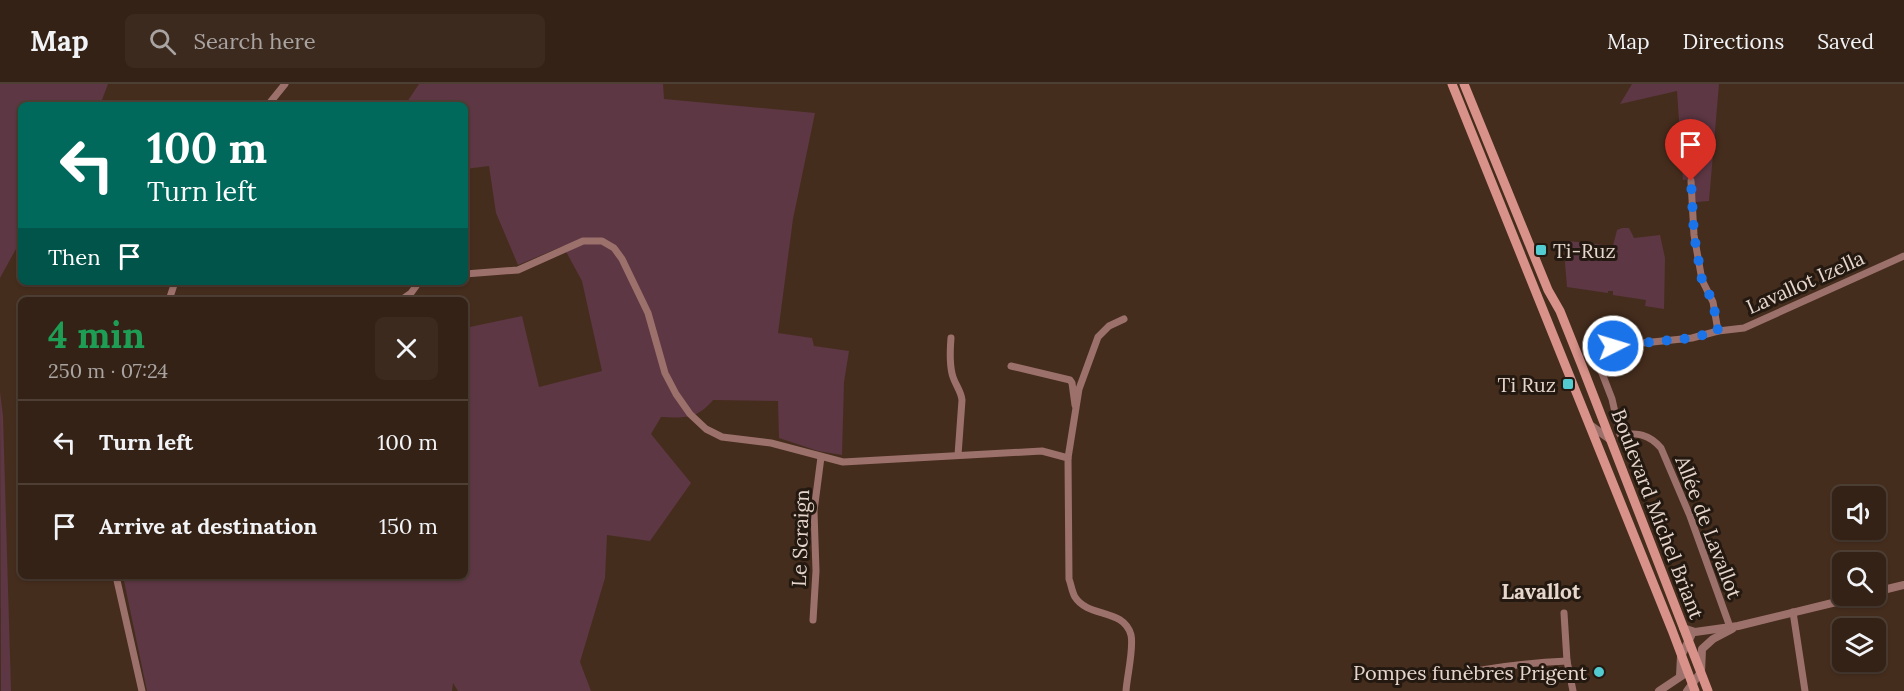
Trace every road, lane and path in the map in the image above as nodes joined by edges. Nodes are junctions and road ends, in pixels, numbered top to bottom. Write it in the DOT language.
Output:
graph roads {
  1 [pos="285,84"];
  2 [pos="1452,84"];
  3 [pos="1464,84"];
  4 [pos="270,102"];
  5 [pos="1691,181"];
  6 [pos="1904,256"];
  7 [pos="468,274"];
  8 [pos="416,285"];
  9 [pos="405,297"];
  10 [pos="1124,319"];
  11 [pos="1718,331"];
  12 [pos="951,338"];
  13 [pos="1011,366"];
  14 [pos="1606,384"];
  15 [pos="1591,388"];
  16 [pos="1076,411"];
  17 [pos="1590,425"];
  18 [pos="1620,434"];
  19 [pos="1611,440"];
  20 [pos="958,455"];
  21 [pos="821,457"];
  22 [pos="1068,458"];
  23 [pos="117,579"];
  24 [pos="1904,585"];
  25 [pos="1886,589"];
  26 [pos="1832,603"];
  27 [pos="1793,612"];
  28 [pos="1564,613"];
  29 [pos="813,621"];
  30 [pos="1734,626"];
  31 [pos="1683,627"];
  32 [pos="1695,632"];
  33 [pos="1688,640"];
  34 [pos="1682,656"];
  35 [pos="1566,661"];
  36 [pos="1701,672"];
  37 [pos="1444,678"];
  38 [pos="1688,685"];
  39 [pos="142,691"];
  40 [pos="1126,691"];
  41 [pos="1573,691"];
  42 [pos="1659,691"];
  43 [pos="1708,691"];
  44 [pos="1806,691"];
  1 -- 4 [label="street"];
  2 -- 17 [label="main road, Boulevard Michel Briant"];
  3 -- 15 [label="main road, Boulevard Michel Briant"];
  5 -- 11 [label="street"];
  6 -- 11 [label="street, Lavallot Izella"];
  7 -- 21 [label="street"];
  8 -- 9 [label="street"];
  10 -- 16 [label="street"];
  11 -- 14 [label="street, Lavallot Izella"];
  12 -- 20 [label="street"];
  13 -- 16 [label="street"];
  14 -- 15 [label="street"];
  14 -- 18 [label="street, Lavallot Izella"];
  15 -- 19 [label="main road, Boulevard Michel Briant"];
  16 -- 22 [label="street"];
  17 -- 19 [label="street"];
  17 -- 34 [label="main road, Boulevard Michel Briant"];
  18 -- 19 [label="street"];
  18 -- 30 [label="street, Allée de Lavallot"];
  19 -- 31 [label="main road, Boulevard Michel Briant"];
  20 -- 21 [label="street"];
  20 -- 22 [label="street"];
  21 -- 29 [label="street, Le Scraign"];
  22 -- 40 [label="street"];
  23 -- 39 [label="street"];
  24 -- 25 [label="street"];
  26 -- 27 [label="street"];
  27 -- 30 [label="street"];
  27 -- 44 [label="street"];
  28 -- 35 [label="street"];
  30 -- 32 [label="street"];
  30 -- 36 [label="street"];
  31 -- 32 [label="street"];
  31 -- 33 [label="main road, Boulevard Michel Briant"];
  32 -- 33 [label="street"];
  33 -- 34 [label="street"];
  33 -- 36 [label="main road, Boulevard Michel Briant"];
  34 -- 38 [label="main road, Boulevard Michel Briant"];
  35 -- 37 [label="street"];
  35 -- 41 [label="street"];
  36 -- 38 [label="street"];
  36 -- 43 [label="main road, Boulevard Michel Briant"];
  38 -- 42 [label="street"];
}
